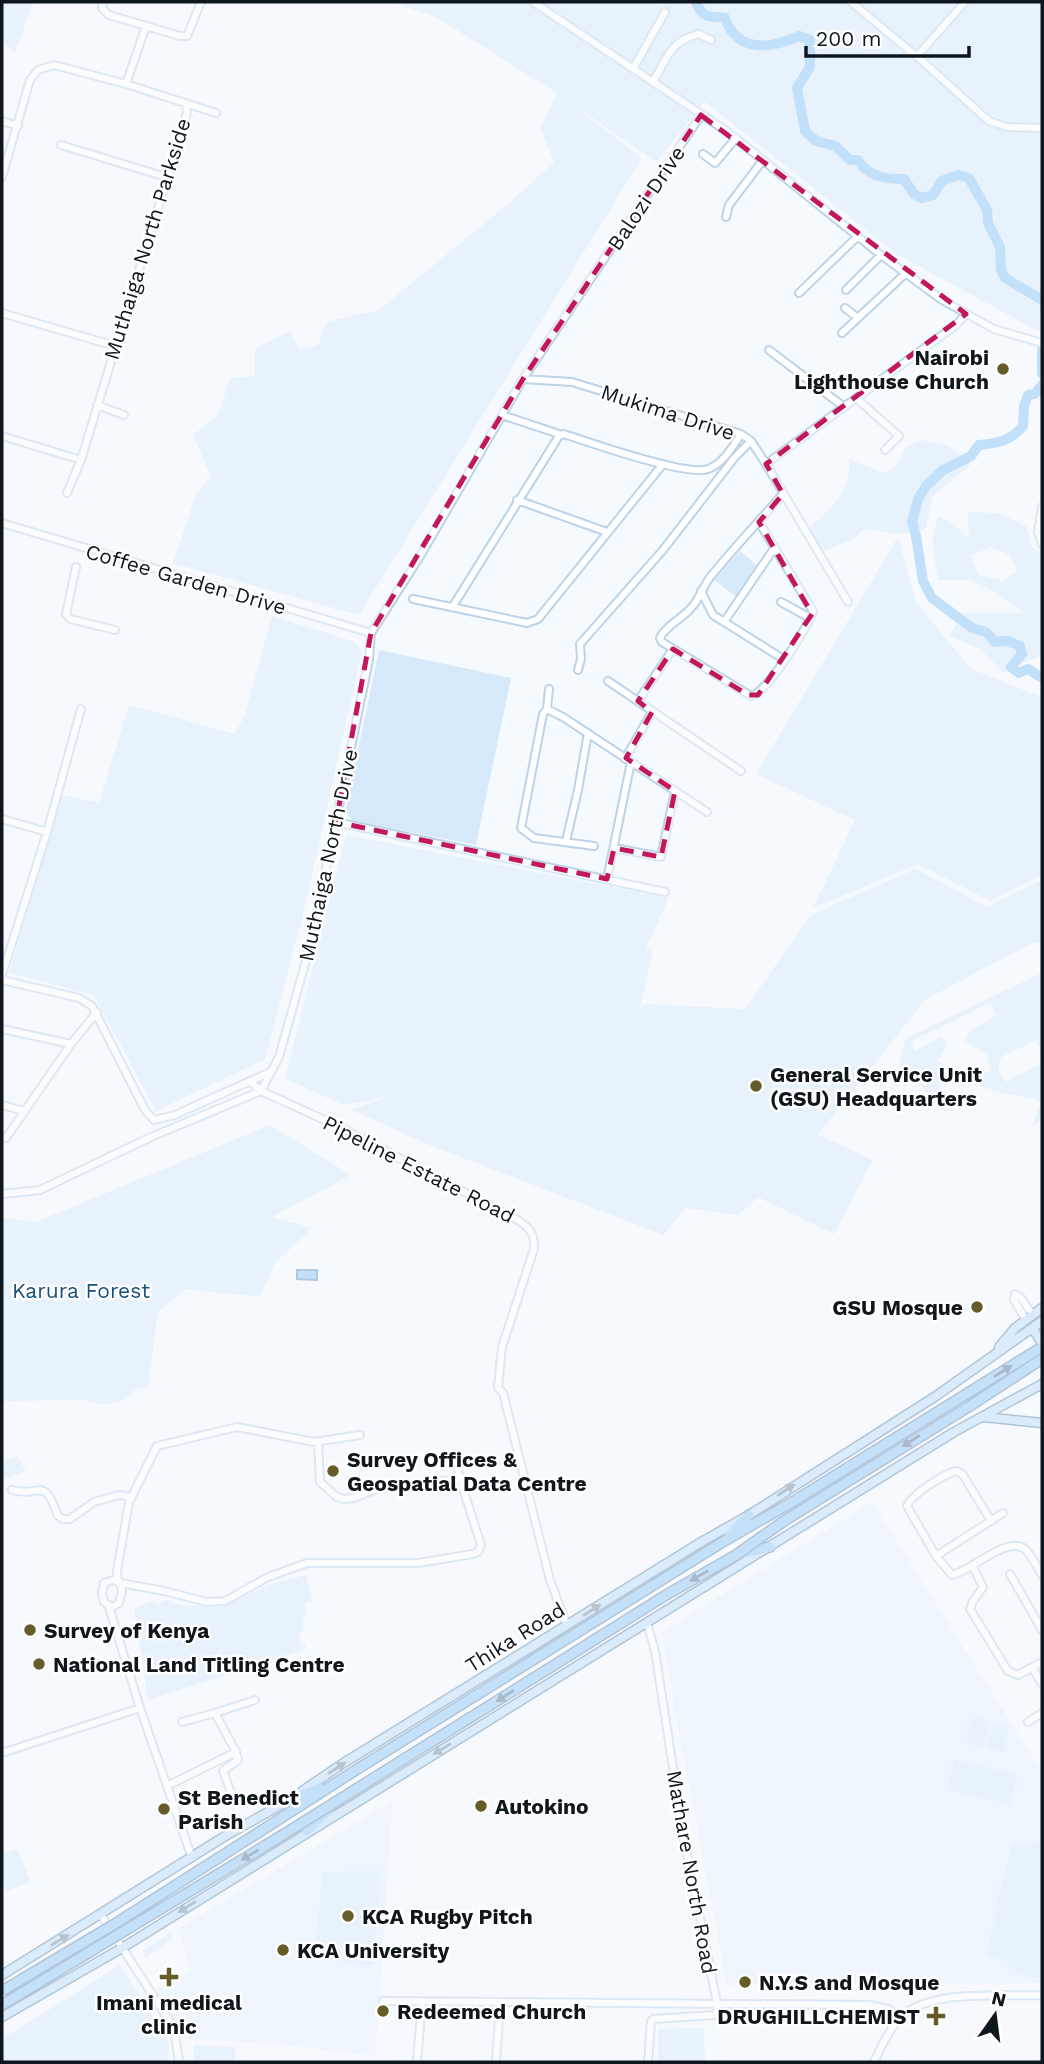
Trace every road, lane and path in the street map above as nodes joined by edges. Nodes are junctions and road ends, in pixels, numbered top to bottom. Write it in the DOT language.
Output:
graph roads {
  1 [pos="103,2"];
  2 [pos="201,2"];
  3 [pos="533,2"];
  4 [pos="851,2"];
  5 [pos="965,2"];
  6 [pos="859,4"];
  7 [pos="665,12"];
  8 [pos="146,26"];
  9 [pos="712,40"];
  10 [pos="917,56"];
  11 [pos="634,69"];
  12 [pos="653,82"];
  13 [pos="126,84"];
  14 [pos="186,103"];
  15 [pos="216,113"];
  16 [pos="701,114"];
  17 [pos="2,121"];
  18 [pos="18,126"];
  19 [pos="1042,128"];
  20 [pos="736,138"];
  21 [pos="61,145"];
  22 [pos="704,154"];
  23 [pos="763,160"];
  24 [pos="2,177"];
  25 [pos="166,177"];
  26 [pos="726,217"];
  27 [pos="858,236"];
  28 [pos="881,255"];
  29 [pos="906,273"];
  30 [pos="846,290"];
  31 [pos="799,293"];
  32 [pos="845,308"];
  33 [pos="2,313"];
  34 [pos="966,314"];
  35 [pos="858,318"];
  36 [pos="842,333"];
  37 [pos="1042,342"];
  38 [pos="115,346"];
  39 [pos="769,350"];
  40 [pos="523,379"];
  41 [pos="856,398"];
  42 [pos="97,405"];
  43 [pos="844,407"];
  44 [pos="124,415"];
  45 [pos="502,415"];
  46 [pos="741,434"];
  47 [pos="562,435"];
  48 [pos="2,436"];
  49 [pos="751,441"];
  50 [pos="885,450"];
  51 [pos="81,460"];
  52 [pos="663,464"];
  53 [pos="766,464"];
  54 [pos="67,494"];
  55 [pos="783,494"];
  56 [pos="517,500"];
  57 [pos="1042,507"];
  58 [pos="759,522"];
  59 [pos="2,523"];
  60 [pos="607,532"];
  61 [pos="1042,544"];
  62 [pos="775,547"];
  63 [pos="76,567"];
  64 [pos="701,591"];
  65 [pos="413,599"];
  66 [pos="781,602"];
  67 [pos="848,602"];
  68 [pos="453,606"];
  69 [pos="810,618"];
  70 [pos="724,622"];
  71 [pos="115,630"];
  72 [pos="372,633"];
  73 [pos="673,649"];
  74 [pos="785,660"];
  75 [pos="578,670"];
  76 [pos="608,681"];
  77 [pos="549,689"];
  78 [pos="638,701"];
  79 [pos="81,709"];
  80 [pos="547,709"];
  81 [pos="652,712"];
  82 [pos="587,733"];
  83 [pos="628,760"];
  84 [pos="741,771"];
  85 [pos="675,791"];
  86 [pos="707,812"];
  87 [pos="2,819"];
  88 [pos="336,822"];
  89 [pos="47,832"];
  90 [pos="566,841"];
  91 [pos="594,846"];
  92 [pos="614,848"];
  93 [pos="607,879"];
  94 [pos="664,892"];
  95 [pos="2,975"];
  96 [pos="2,981"];
  97 [pos="97,1012"];
  98 [pos="2,1029"];
  99 [pos="71,1044"];
  100 [pos="270,1072"];
  101 [pos="250,1081"];
  102 [pos="261,1091"];
  103 [pos="2,1105"];
  104 [pos="24,1111"];
  105 [pos="6,1138"];
  106 [pos="2,1194"];
  107 [pos="1042,1308"];
  108 [pos="1038,1327"];
  109 [pos="1042,1345"];
  110 [pos="1042,1360"];
  111 [pos="985,1362"];
  112 [pos="1042,1384"];
  113 [pos="979,1417"];
  114 [pos="1042,1423"];
  115 [pos="360,1435"];
  116 [pos="318,1442"];
  117 [pos="455,1454"];
  118 [pos="460,1479"];
  119 [pos="12,1490"];
  120 [pos="132,1497"];
  121 [pos="1003,1513"];
  122 [pos="749,1515"];
  123 [pos="991,1521"];
  124 [pos="726,1540"];
  125 [pos="771,1547"];
  126 [pos="736,1555"];
  127 [pos="936,1556"];
  128 [pos="973,1567"];
  129 [pos="1010,1574"];
  130 [pos="1042,1575"];
  131 [pos="117,1581"];
  132 [pos="118,1603"];
  133 [pos="109,1607"];
  134 [pos="114,1620"];
  135 [pos="647,1623"];
  136 [pos="567,1626"];
  137 [pos="1042,1630"];
  138 [pos="1042,1662"];
  139 [pos="1033,1669"];
  140 [pos="1042,1684"];
  141 [pos="255,1700"];
  142 [pos="140,1709"];
  143 [pos="215,1713"];
  144 [pos="1042,1713"];
  145 [pos="182,1721"];
  146 [pos="1028,1723"];
  147 [pos="236,1752"];
  148 [pos="2,1753"];
  149 [pos="334,1783"];
  150 [pos="167,1786"];
  151 [pos="337,1799"];
  152 [pos="289,1800"];
  153 [pos="234,1801"];
  154 [pos="307,1831"];
  155 [pos="192,1858"];
  156 [pos="101,1915"];
  157 [pos="122,1948"];
  158 [pos="2,1975"];
  159 [pos="2,1991"];
  160 [pos="1042,1995"];
  161 [pos="383,2001"];
  162 [pos="422,2002"];
  163 [pos="717,2003"];
  164 [pos="500,2004"];
  165 [pos="2,2005"];
  166 [pos="2,2017"];
  167 [pos="900,2018"];
  168 [pos="178,2062"];
  169 [pos="417,2062"];
  170 [pos="496,2062"];
  171 [pos="648,2062"];
  172 [pos="874,2062"];
  1 -- 8 [label="street"];
  2 -- 8 [label="street"];
  3 -- 11 [label="street"];
  4 -- 6 [label="street"];
  5 -- 10 [label="street"];
  6 -- 10 [label="street"];
  7 -- 11 [label="street"];
  8 -- 13 [label="street"];
  9 -- 12 [label="street"];
  10 -- 19 [label="street"];
  11 -- 12 [label="street"];
  12 -- 16 [label="street"];
  13 -- 14 [label="street, Muthaiga North Parkside"];
  13 -- 18 [label="street, Muthaiga North Parkside"];
  14 -- 15 [label="street"];
  14 -- 25 [label="street, Muthaiga North Parkside"];
  16 -- 20 [label="street"];
  16 -- 40 [label="street, Balozi Drive"];
  17 -- 18 [label="street"];
  18 -- 24 [label="street, Muthaiga North Parkside"];
  20 -- 22 [label="street"];
  20 -- 23 [label="street"];
  21 -- 25 [label="street"];
  23 -- 26 [label="street"];
  23 -- 27 [label="street"];
  25 -- 38 [label="street, Muthaiga North Parkside"];
  27 -- 28 [label="street"];
  27 -- 31 [label="street"];
  28 -- 29 [label="street"];
  28 -- 30 [label="street"];
  29 -- 34 [label="street"];
  29 -- 35 [label="street"];
  32 -- 35 [label="street"];
  33 -- 38 [label="street"];
  34 -- 37 [label="street"];
  34 -- 41 [label="street"];
  35 -- 36 [label="street"];
  38 -- 42 [label="street, Muthaiga North Parkside"];
  39 -- 43 [label="street"];
  40 -- 45 [label="street, Balozi Drive"];
  40 -- 46 [label="street, Mukima Drive"];
  41 -- 43 [label="street"];
  41 -- 50 [label="street"];
  42 -- 44 [label="street"];
  42 -- 51 [label="street, Muthaiga North Parkside"];
  43 -- 53 [label="street"];
  45 -- 47 [label="street"];
  45 -- 72 [label="street, Balozi Drive"];
  46 -- 49 [label="street, Mukima Drive"];
  46 -- 52 [label="street"];
  47 -- 52 [label="street"];
  47 -- 56 [label="street"];
  48 -- 51 [label="street"];
  49 -- 53 [label="street, Mukima Drive"];
  49 -- 75 [label="street"];
  51 -- 54 [label="street, Muthaiga North Parkside"];
  52 -- 60 [label="street"];
  53 -- 55 [label="street, Mukima Drive"];
  55 -- 58 [label="street"];
  55 -- 67 [label="street, Mukima Drive"];
  56 -- 60 [label="street"];
  56 -- 68 [label="street"];
  57 -- 61 [label="street"];
  58 -- 62 [label="street"];
  58 -- 64 [label="street"];
  59 -- 72 [label="street, Coffee Garden Drive"];
  60 -- 68 [label="street"];
  62 -- 69 [label="street"];
  62 -- 70 [label="street"];
  63 -- 71 [label="street"];
  64 -- 70 [label="street"];
  64 -- 73 [label="street"];
  65 -- 68 [label="street"];
  66 -- 69 [label="street"];
  69 -- 74 [label="street"];
  70 -- 74 [label="street"];
  72 -- 88 [label="street, Muthaiga North Drive"];
  73 -- 74 [label="street"];
  73 -- 78 [label="street"];
  76 -- 78 [label="street"];
  77 -- 80 [label="street"];
  78 -- 81 [label="street"];
  79 -- 89 [label="street"];
  80 -- 82 [label="street"];
  80 -- 90 [label="street"];
  81 -- 83 [label="street"];
  81 -- 84 [label="street"];
  82 -- 83 [label="street"];
  82 -- 90 [label="street"];
  83 -- 85 [label="street"];
  83 -- 92 [label="street"];
  85 -- 86 [label="street"];
  85 -- 92 [label="street"];
  87 -- 89 [label="street"];
  88 -- 93 [label="street"];
  88 -- 100 [label="street, Muthaiga North Drive"];
  89 -- 95 [label="street"];
  90 -- 91 [label="street"];
  92 -- 93 [label="street"];
  93 -- 94 [label="street"];
  96 -- 97 [label="street"];
  97 -- 99 [label="street"];
  97 -- 101 [label="street"];
  98 -- 99 [label="street"];
  99 -- 104 [label="street"];
  100 -- 101 [label="street"];
  100 -- 102 [label="street"];
  101 -- 102 [label="street"];
  102 -- 106 [label="street"];
  102 -- 136 [label="street, Pipeline Estate Road"];
  103 -- 104 [label="street"];
  104 -- 105 [label="street"];
  107 -- 111 [label="main road"];
  108 -- 109 [label="main road"];
  108 -- 111 [label="main road, Thika Road"];
  124 -- 109 [label="highway, Thika Road, one-way"];
  110 -- 126 [label="highway, Thika Road, one-way, bridge"];
  122 -- 111 [label="main road, Thika Road, one-way"];
  112 -- 113 [label="main road"];
  113 -- 114 [label="main road"];
  113 -- 125 [label="main road"];
  115 -- 116 [label="street"];
  116 -- 118 [label="street"];
  116 -- 120 [label="street"];
  117 -- 118 [label="street"];
  118 -- 131 [label="street"];
  119 -- 120 [label="street"];
  120 -- 131 [label="street"];
  121 -- 123 [label="street"];
  122 -- 124 [label="highway"];
  136 -- 122 [label="main road, Thika Road, one-way"];
  123 -- 127 [label="street"];
  123 -- 127 [label="street"];
  124 -- 149 [label="highway, Thika Road"];
  125 -- 126 [label="highway"];
  125 -- 135 [label="main road"];
  126 -- 151 [label="highway, Thika Road, one-way, bridge"];
  127 -- 128 [label="street"];
  128 -- 130 [label="street"];
  128 -- 139 [label="street"];
  129 -- 137 [label="street"];
  131 -- 132 [label="street"];
  131 -- 133 [label="street"];
  132 -- 133 [label="street"];
  132 -- 134 [label="street"];
  133 -- 134 [label="street"];
  134 -- 142 [label="street"];
  135 -- 154 [label="main road, one-way"];
  135 -- 163 [label="street, Mathare North Road"];
  152 -- 136 [label="main road, Thika Road, one-way"];
  138 -- 139 [label="street"];
  139 -- 140 [label="street"];
  141 -- 143 [label="street"];
  142 -- 148 [label="street"];
  142 -- 150 [label="street"];
  143 -- 145 [label="street"];
  143 -- 147 [label="street"];
  144 -- 146 [label="street"];
  147 -- 150 [label="street"];
  147 -- 153 [label="street"];
  149 -- 152 [label="highway"];
  149 -- 159 [label="highway, Thika Road, bridge"];
  150 -- 155 [label="street"];
  151 -- 154 [label="highway"];
  151 -- 165 [label="highway, Thika Road, one-way, bridge"];
  152 -- 155 [label="main road, Thika Road"];
  154 -- 157 [label="main road, one-way"];
  155 -- 156 [label="main road, Thika Road"];
  156 -- 157 [label="street"];
  158 -- 156 [label="main road, Thika Road, one-way"];
  157 -- 166 [label="main road"];
  157 -- 168 [label="street"];
  160 -- 167 [label="street"];
  161 -- 162 [label="street"];
  162 -- 164 [label="street"];
  162 -- 169 [label="street"];
  163 -- 164 [label="street"];
  163 -- 167 [label="street"];
  163 -- 171 [label="street, Mathare North Road"];
  164 -- 170 [label="street"];
  167 -- 172 [label="street"];
}
